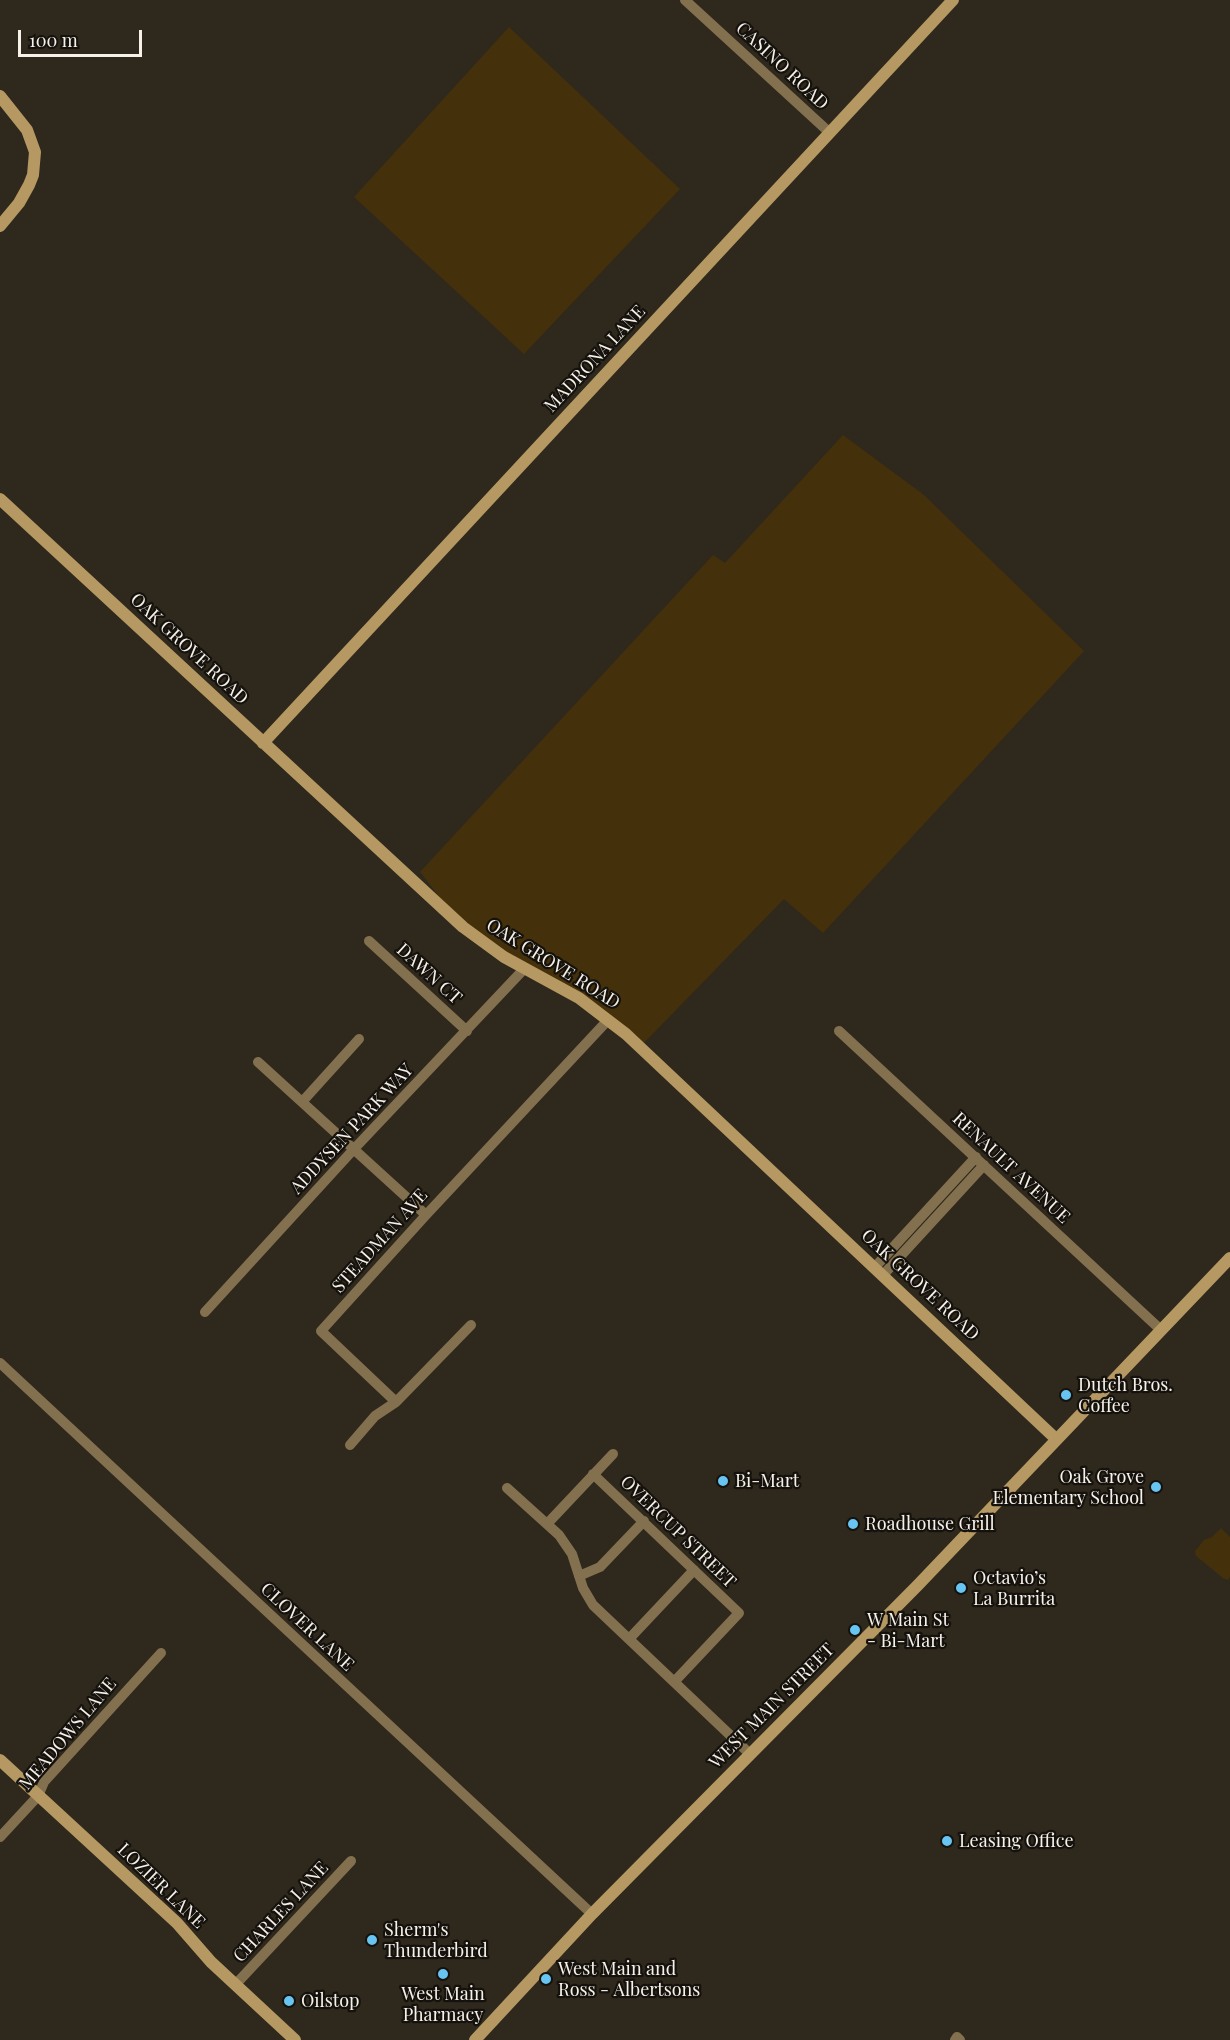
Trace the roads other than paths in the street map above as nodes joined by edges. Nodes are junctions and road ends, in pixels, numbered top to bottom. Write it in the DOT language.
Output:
graph roads {
  1 [pos="685,0"];
  2 [pos="953,0"];
  3 [pos="0,96"];
  4 [pos="830,133"];
  5 [pos="0,226"];
  6 [pos="0,499"];
  7 [pos="263,743"];
  8 [pos="369,941"];
  9 [pos="524,969"];
  10 [pos="608,1020"];
  11 [pos="467,1031"];
  12 [pos="839,1031"];
  13 [pos="360,1039"];
  14 [pos="258,1062"];
  15 [pos="302,1102"];
  16 [pos="354,1149"];
  17 [pos="980,1161"];
  18 [pos="426,1215"];
  19 [pos="1230,1258"];
  20 [pos="879,1271"];
  21 [pos="205,1312"];
  22 [pos="471,1325"];
  23 [pos="1161,1330"];
  24 [pos="0,1363"];
  25 [pos="396,1402"];
  26 [pos="1056,1439"];
  27 [pos="350,1445"];
  28 [pos="613,1454"];
  29 [pos="593,1474"];
  30 [pos="507,1488"];
  31 [pos="644,1521"];
  32 [pos="547,1524"];
  33 [pos="694,1570"];
  34 [pos="579,1576"];
  35 [pos="629,1639"];
  36 [pos="161,1653"];
  37 [pos="674,1682"];
  38 [pos="750,1754"];
  39 [pos="0,1760"];
  40 [pos="38,1796"];
  41 [pos="0,1837"];
  42 [pos="351,1861"];
  43 [pos="592,1914"];
  44 [pos="235,1985"];
  45 [pos="295,2040"];
  46 [pos="475,2040"];
  47 [pos="955,2040"];
  48 [pos="960,2040"];
  1 -- 4 [label="street, CASINO ROAD"];
  2 -- 4 [label="street, MADRONA LANE"];
  3 -- 5 [label="street"];
  4 -- 7 [label="street, MADRONA LANE"];
  6 -- 7 [label="street, OAK GROVE ROAD"];
  7 -- 9 [label="street, OAK GROVE ROAD"];
  8 -- 11 [label="street, DAWN CT"];
  9 -- 10 [label="street, OAK GROVE ROAD"];
  9 -- 11 [label="street, ADDYSEN PARK WAY"];
  10 -- 18 [label="street, STEADMAN AVE"];
  10 -- 20 [label="street, OAK GROVE ROAD"];
  11 -- 16 [label="street, ADDYSEN PARK WAY"];
  12 -- 17 [label="street, RENAULT AVENUE"];
  13 -- 15 [label="street"];
  14 -- 15 [label="street"];
  15 -- 16 [label="street"];
  16 -- 18 [label="street"];
  16 -- 21 [label="street, ADDYSEN PARK WAY"];
  17 -- 20 [label="street"];
  17 -- 23 [label="street, RENAULT AVENUE"];
  18 -- 25 [label="street, STEADMAN AVE"];
  19 -- 23 [label="street, WEST MAIN STREET"];
  20 -- 26 [label="street, OAK GROVE ROAD"];
  22 -- 25 [label="street"];
  23 -- 26 [label="street, WEST MAIN STREET"];
  24 -- 43 [label="street, CLOVER LANE"];
  25 -- 27 [label="street"];
  26 -- 38 [label="street, WEST MAIN STREET"];
  28 -- 29 [label="street"];
  29 -- 31 [label="street, OVERCUP STREET"];
  29 -- 32 [label="street"];
  30 -- 32 [label="street"];
  31 -- 33 [label="street, OVERCUP STREET"];
  31 -- 34 [label="street"];
  32 -- 34 [label="street"];
  33 -- 35 [label="street"];
  33 -- 37 [label="street, OVERCUP STREET"];
  34 -- 35 [label="street"];
  35 -- 37 [label="street"];
  36 -- 40 [label="street, MEADOWS LANE"];
  37 -- 38 [label="street"];
  38 -- 43 [label="street, WEST MAIN STREET"];
  39 -- 40 [label="street, LOZIER LANE"];
  40 -- 41 [label="street, MEADOWS LANE"];
  40 -- 44 [label="street, LOZIER LANE"];
  42 -- 44 [label="street, CHARLES LANE"];
  43 -- 46 [label="street"];
  44 -- 45 [label="street, LOZIER LANE"];
  47 -- 48 [label="street"];
}
